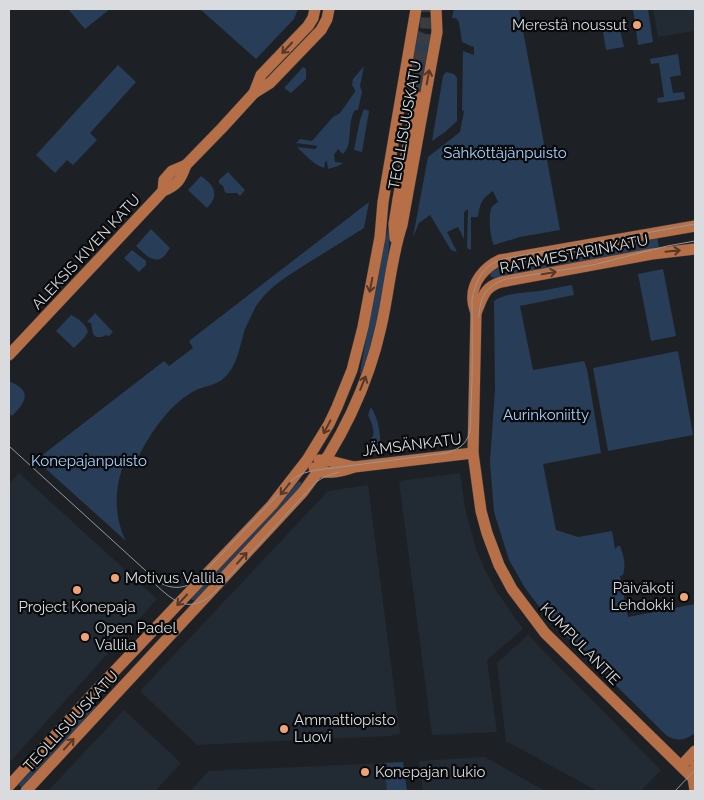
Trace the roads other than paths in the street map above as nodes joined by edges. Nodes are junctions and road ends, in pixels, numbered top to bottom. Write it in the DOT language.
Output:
graph roads {
  1 [pos="315,9"];
  2 [pos="330,9"];
  3 [pos="416,9"];
  4 [pos="436,9"];
  5 [pos="254,93"];
  6 [pos="695,226"];
  7 [pos="380,237"];
  8 [pos="395,245"];
  9 [pos="695,249"];
  10 [pos="485,270"];
  11 [pos="476,313"];
  12 [pos="9,355"];
  13 [pos="473,453"];
  14 [pos="307,460"];
  15 [pos="326,460"];
  16 [pos="354,467"];
  17 [pos="317,472"];
  18 [pos="695,751"];
  19 [pos="681,766"];
  20 [pos="695,766"];
  21 [pos="694,779"];
  22 [pos="13,781"];
  23 [pos="695,790"];
  24 [pos="26,791"];
  1 -- 5 [label="main road, ALEKSIS KIVEN KATU, one-way"];
  2 -- 5 [label="main road, ALEKSIS KIVEN KATU"];
  3 -- 7 [label="main road, TEOLLISUUSKATU"];
  8 -- 4 [label="main road, TEOLLISUUSKATU, one-way"];
  5 -- 12 [label="main road, ALEKSIS KIVEN KATU"];
  6 -- 10 [label="main road, RATAMESTARINKATU"];
  7 -- 8 [label="main road, TEOLLISUUSKATU"];
  7 -- 14 [label="main road, TEOLLISUUSKATU, one-way"];
  15 -- 8 [label="main road, TEOLLISUUSKATU, one-way"];
  11 -- 9 [label="main road, RATAMESTARINKATU, one-way"];
  10 -- 11 [label="main road, KUMPULANTIE"];
  11 -- 13 [label="main road, KUMPULANTIE"];
  13 -- 16 [label="main road, JÄMSÄNKATU"];
  13 -- 19 [label="main road, KUMPULANTIE"];
  14 -- 15 [label="main road, JÄMSÄNKATU"];
  14 -- 17 [label="main road"];
  14 -- 22 [label="main road, TEOLLISUUSKATU, one-way"];
  15 -- 16 [label="main road, JÄMSÄNKATU"];
  15 -- 17 [label="main road, TEOLLISUUSKATU"];
  16 -- 17 [label="main road, JÄMSÄNKATU"];
  24 -- 17 [label="main road, TEOLLISUUSKATU, one-way"];
  18 -- 19 [label="main road"];
  19 -- 21 [label="main road, KUMPULANTIE"];
  20 -- 21 [label="main road"];
  21 -- 23 [label="main road"];
}
